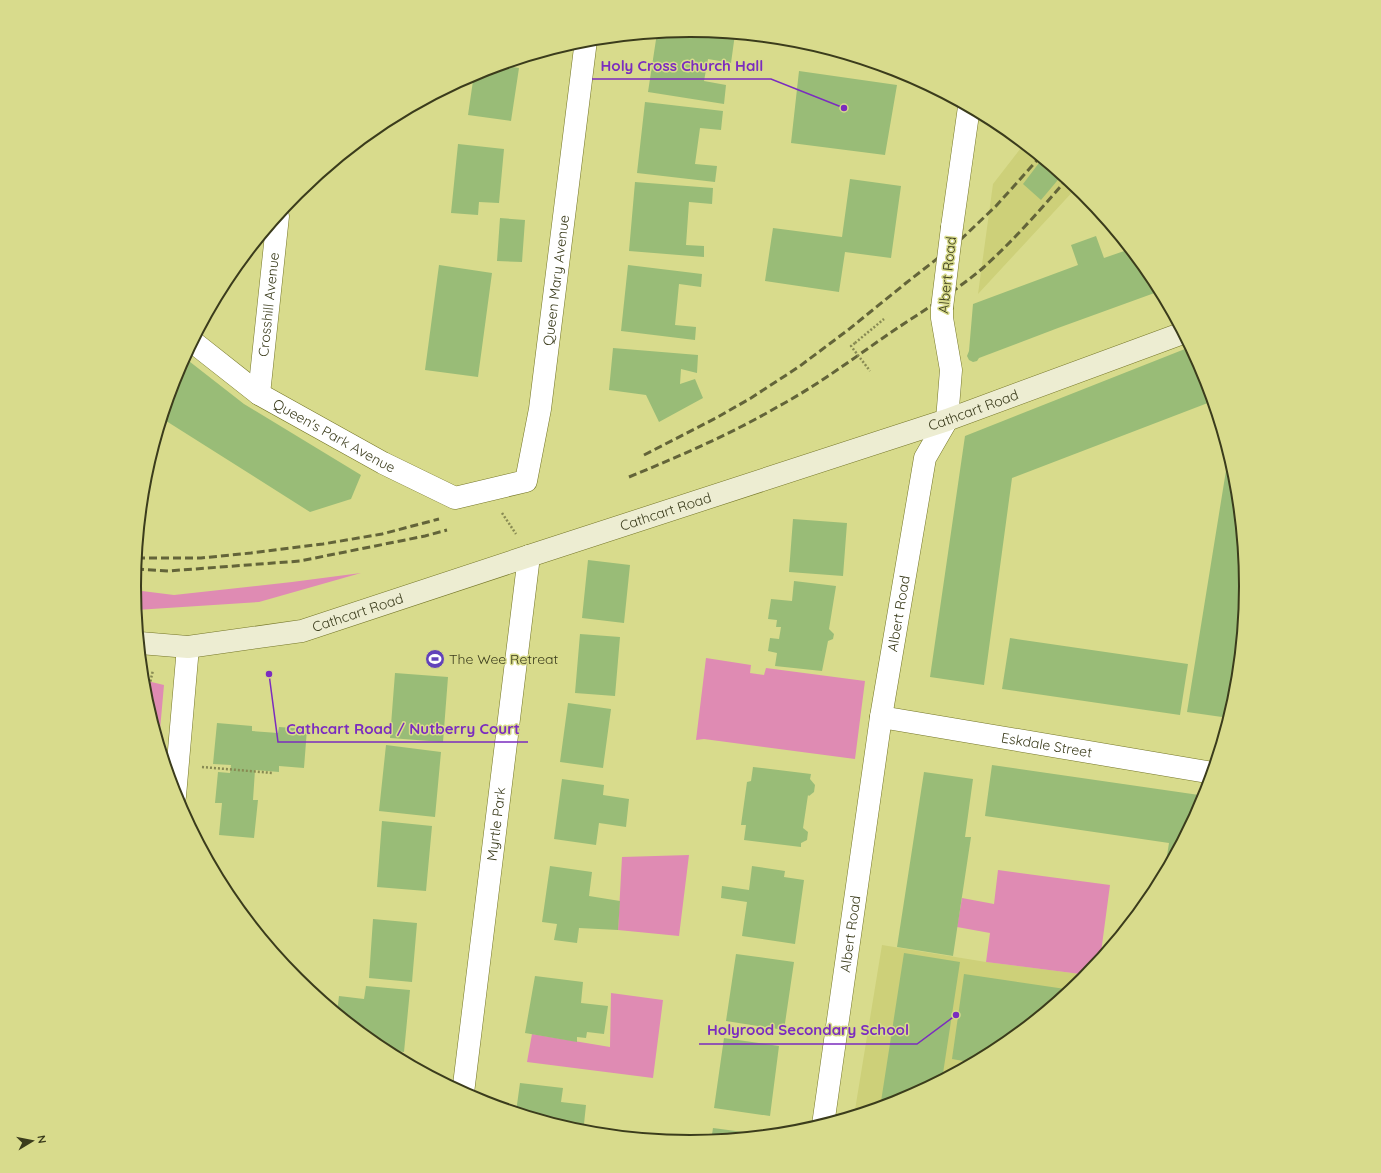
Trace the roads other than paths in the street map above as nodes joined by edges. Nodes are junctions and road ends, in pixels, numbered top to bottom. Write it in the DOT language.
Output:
graph roads {
  1 [pos="585,48"];
  2 [pos="968,113"];
  3 [pos="277,224"];
  4 [pos="1178,335"];
  5 [pos="197,345"];
  6 [pos="259,394"];
  7 [pos="947,420"];
  8 [pos="488,491"];
  9 [pos="529,556"];
  10 [pos="149,644"];
  11 [pos="188,647"];
  12 [pos="881,717"];
  13 [pos="1208,772"];
  14 [pos="177,780"];
  15 [pos="464,1087"];
  16 [pos="825,1119"];
  1 -- 8 [label="street, Queen Mary Avenue"];
  2 -- 7 [label="street, Albert Road, bridge"];
  3 -- 6 [label="street, Crosshill Avenue"];
  4 -- 7 [label="street, Cathcart Road"];
  5 -- 6 [label="street, Queen's Park Avenue"];
  6 -- 8 [label="street, Queen's Park Avenue"];
  7 -- 9 [label="street, Cathcart Road"];
  7 -- 12 [label="street, Albert Road"];
  9 -- 11 [label="street, Cathcart Road"];
  9 -- 15 [label="street, Myrtle Park"];
  10 -- 11 [label="street, Cathcart Road"];
  11 -- 14 [label="street"];
  12 -- 13 [label="street, Eskdale Street"];
  12 -- 16 [label="street, Albert Road"];
}
